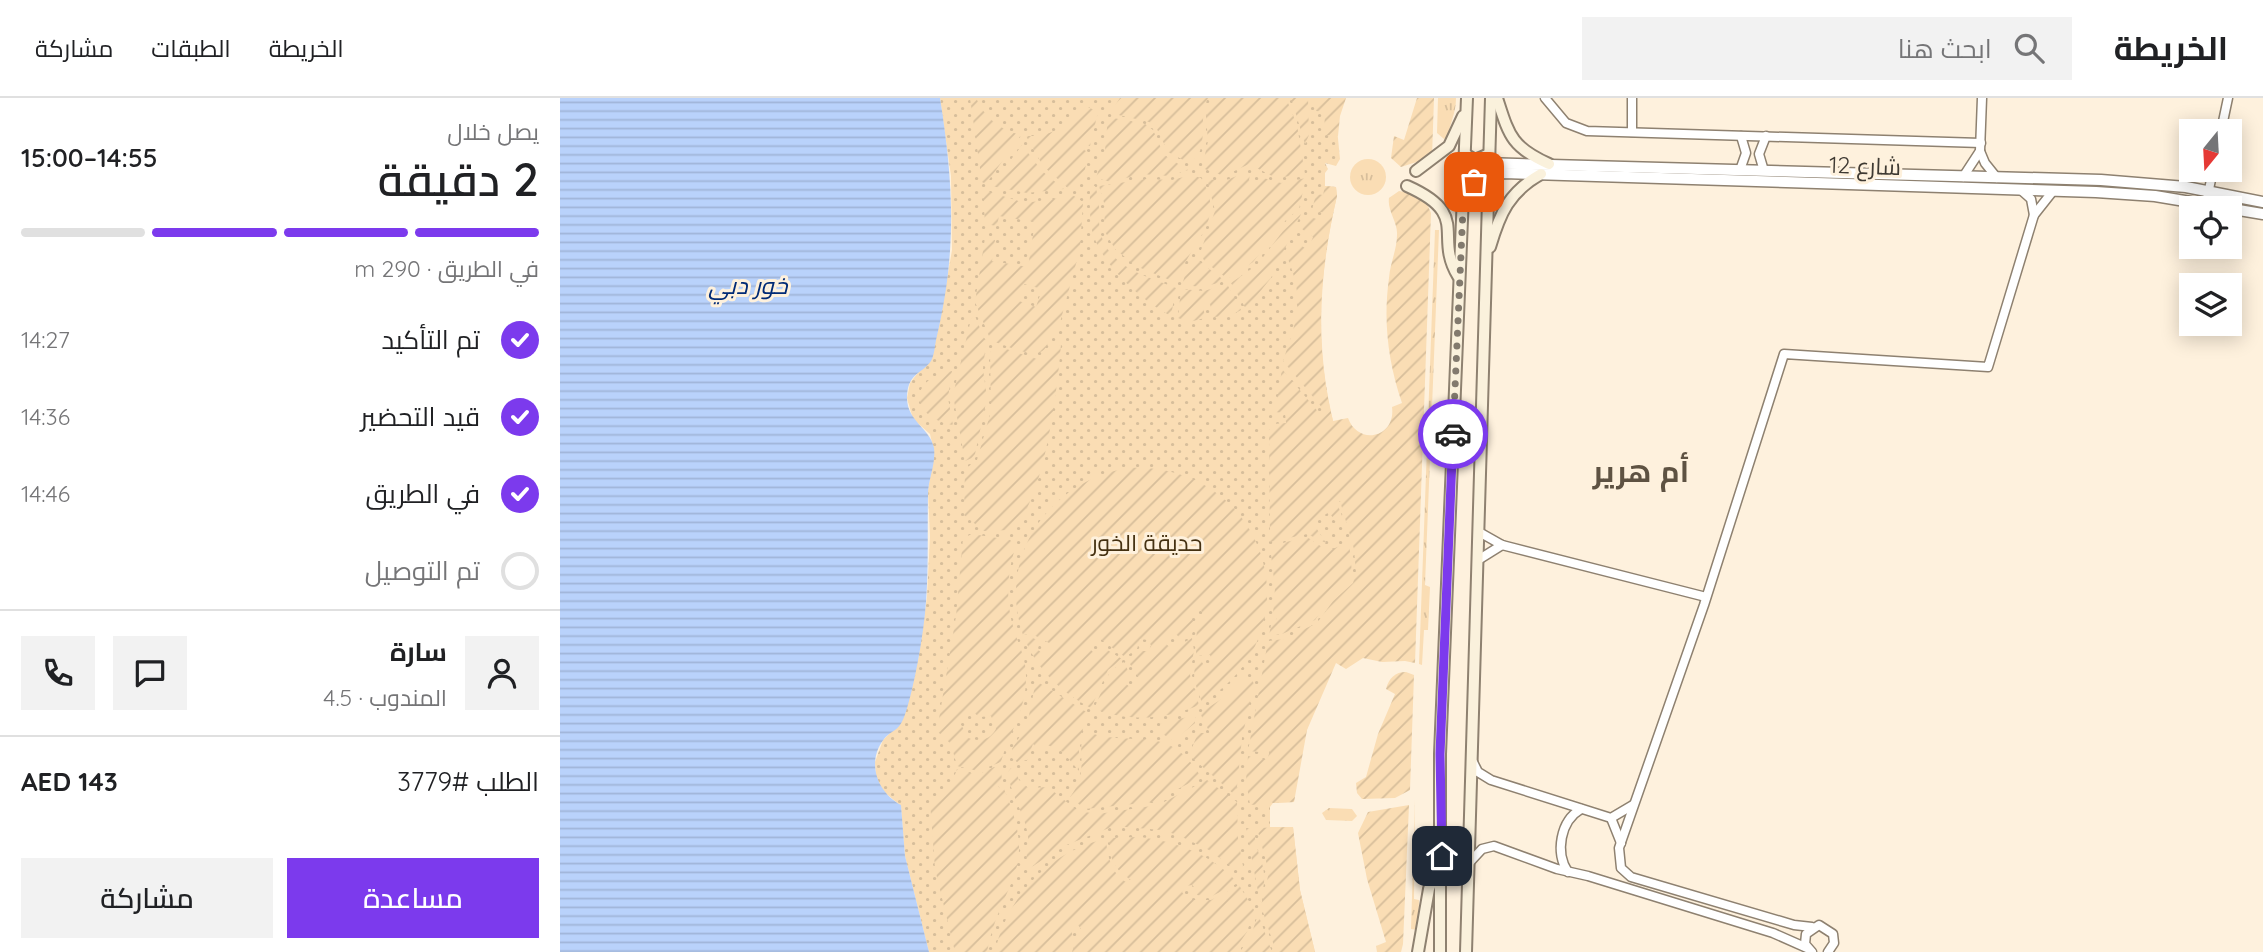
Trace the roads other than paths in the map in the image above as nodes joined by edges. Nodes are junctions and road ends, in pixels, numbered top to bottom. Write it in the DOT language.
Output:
graph roads {
  1 [pos="1491,98"];
  2 [pos="1497,98"];
  3 [pos="1545,98"];
  4 [pos="1632,98"];
  5 [pos="1982,98"];
  6 [pos="2228,98"];
  7 [pos="1467,99"];
  8 [pos="2224,119"];
  9 [pos="1632,132"];
  10 [pos="1741,136"];
  11 [pos="1766,136"];
  12 [pos="1980,147"];
  13 [pos="1489,158"];
  14 [pos="1465,159"];
  15 [pos="1549,164"];
  16 [pos="1740,170"];
  17 [pos="1416,171"];
  18 [pos="1764,171"];
  19 [pos="1541,174"];
  20 [pos="1488,175"];
  21 [pos="1963,177"];
  22 [pos="1980,178"];
  23 [pos="1997,178"];
  24 [pos="1464,181"];
  25 [pos="2210,182"];
  26 [pos="1407,186"];
  27 [pos="1488,187"];
  28 [pos="1980,189"];
  29 [pos="2022,191"];
  30 [pos="2053,191"];
  31 [pos="2208,191"];
  32 [pos="2207,196"];
  33 [pos="2179,201"];
  34 [pos="2263,202"];
  35 [pos="2242,210"];
  36 [pos="2263,214"];
  37 [pos="2034,215"];
  38 [pos="1485,263"];
  39 [pos="1460,279"];
  40 [pos="1479,532"];
  41 [pos="1502,545"];
  42 [pos="1478,560"];
  43 [pos="1706,597"];
  44 [pos="1472,759"];
  45 [pos="1635,803"];
  46 [pos="1581,809"];
  47 [pos="1611,818"];
  48 [pos="1621,843"];
  49 [pos="1442,856"];
  50 [pos="1469,863"];
  51 [pos="1568,872"];
  52 [pos="1812,927"];
  53 [pos="1466,937"];
  54 [pos="1809,950"];
  55 [pos="1418,952"];
  56 [pos="1440,952"];
  57 [pos="1466,952"];
  58 [pos="1475,952"];
  59 [pos="1828,952"];
  1 -- 13 [label="main road"];
  2 -- 15 [label="main road"];
  3 -- 9 [label="street"];
  4 -- 9 [label="street"];
  5 -- 12 [label="street"];
  6 -- 8 [label="street"];
  7 -- 14 [label="main road"];
  7 -- 17 [label="main road"];
  9 -- 10 [label="street"];
  10 -- 11 [label="street"];
  10 -- 16 [label="street"];
  11 -- 12 [label="street"];
  11 -- 18 [label="street"];
  12 -- 21 [label="street"];
  12 -- 23 [label="street"];
  13 -- 14 [label="main road"];
  13 -- 15 [label="street, شارع 12"];
  13 -- 20 [label="main road"];
  14 -- 24 [label="main road"];
  15 -- 16 [label="street, شارع 12"];
  16 -- 18 [label="street, شارع 12"];
  18 -- 21 [label="street, شارع 12"];
  19 -- 20 [label="street, شارع 12"];
  19 -- 28 [label="street, شارع 12"];
  19 -- 38 [label="main road"];
  20 -- 24 [label="street, شارع 12"];
  20 -- 27 [label="main road"];
  21 -- 22 [label="street, شارع 12"];
  22 -- 23 [label="street, شارع 12"];
  22 -- 28 [label="street"];
  23 -- 31 [label="street, شارع 12"];
  24 -- 27 [label="main road"];
  24 -- 39 [label="main road"];
  25 -- 31 [label="street"];
  26 -- 39 [label="main road"];
  27 -- 38 [label="main road"];
  28 -- 29 [label="street, شارع 12"];
  29 -- 30 [label="street, شارع 12"];
  29 -- 37 [label="street"];
  30 -- 33 [label="street, شارع 12"];
  30 -- 37 [label="street"];
  31 -- 32 [label="street"];
  31 -- 34 [label="street, شارع 12"];
  35 -- 36 [label="street, شارع 12"];
  37 -- 43 [label="street"];
  38 -- 40 [label="main road"];
  39 -- 49 [label="main road"];
  40 -- 41 [label="street"];
  40 -- 42 [label="main road"];
  41 -- 42 [label="street"];
  41 -- 43 [label="street"];
  42 -- 44 [label="main road"];
  43 -- 45 [label="street"];
  44 -- 46 [label="street"];
  44 -- 50 [label="main road"];
  45 -- 47 [label="street"];
  45 -- 48 [label="street"];
  46 -- 47 [label="street"];
  46 -- 51 [label="street"];
  47 -- 48 [label="street"];
  48 -- 52 [label="street"];
  49 -- 55 [label="main road"];
  49 -- 56 [label="main road"];
  50 -- 51 [label="street"];
  50 -- 53 [label="main road"];
  51 -- 54 [label="street"];
  52 -- 54 [label="street"];
  52 -- 59 [label="street"];
  53 -- 57 [label="main road"];
  53 -- 58 [label="main road"];
}
